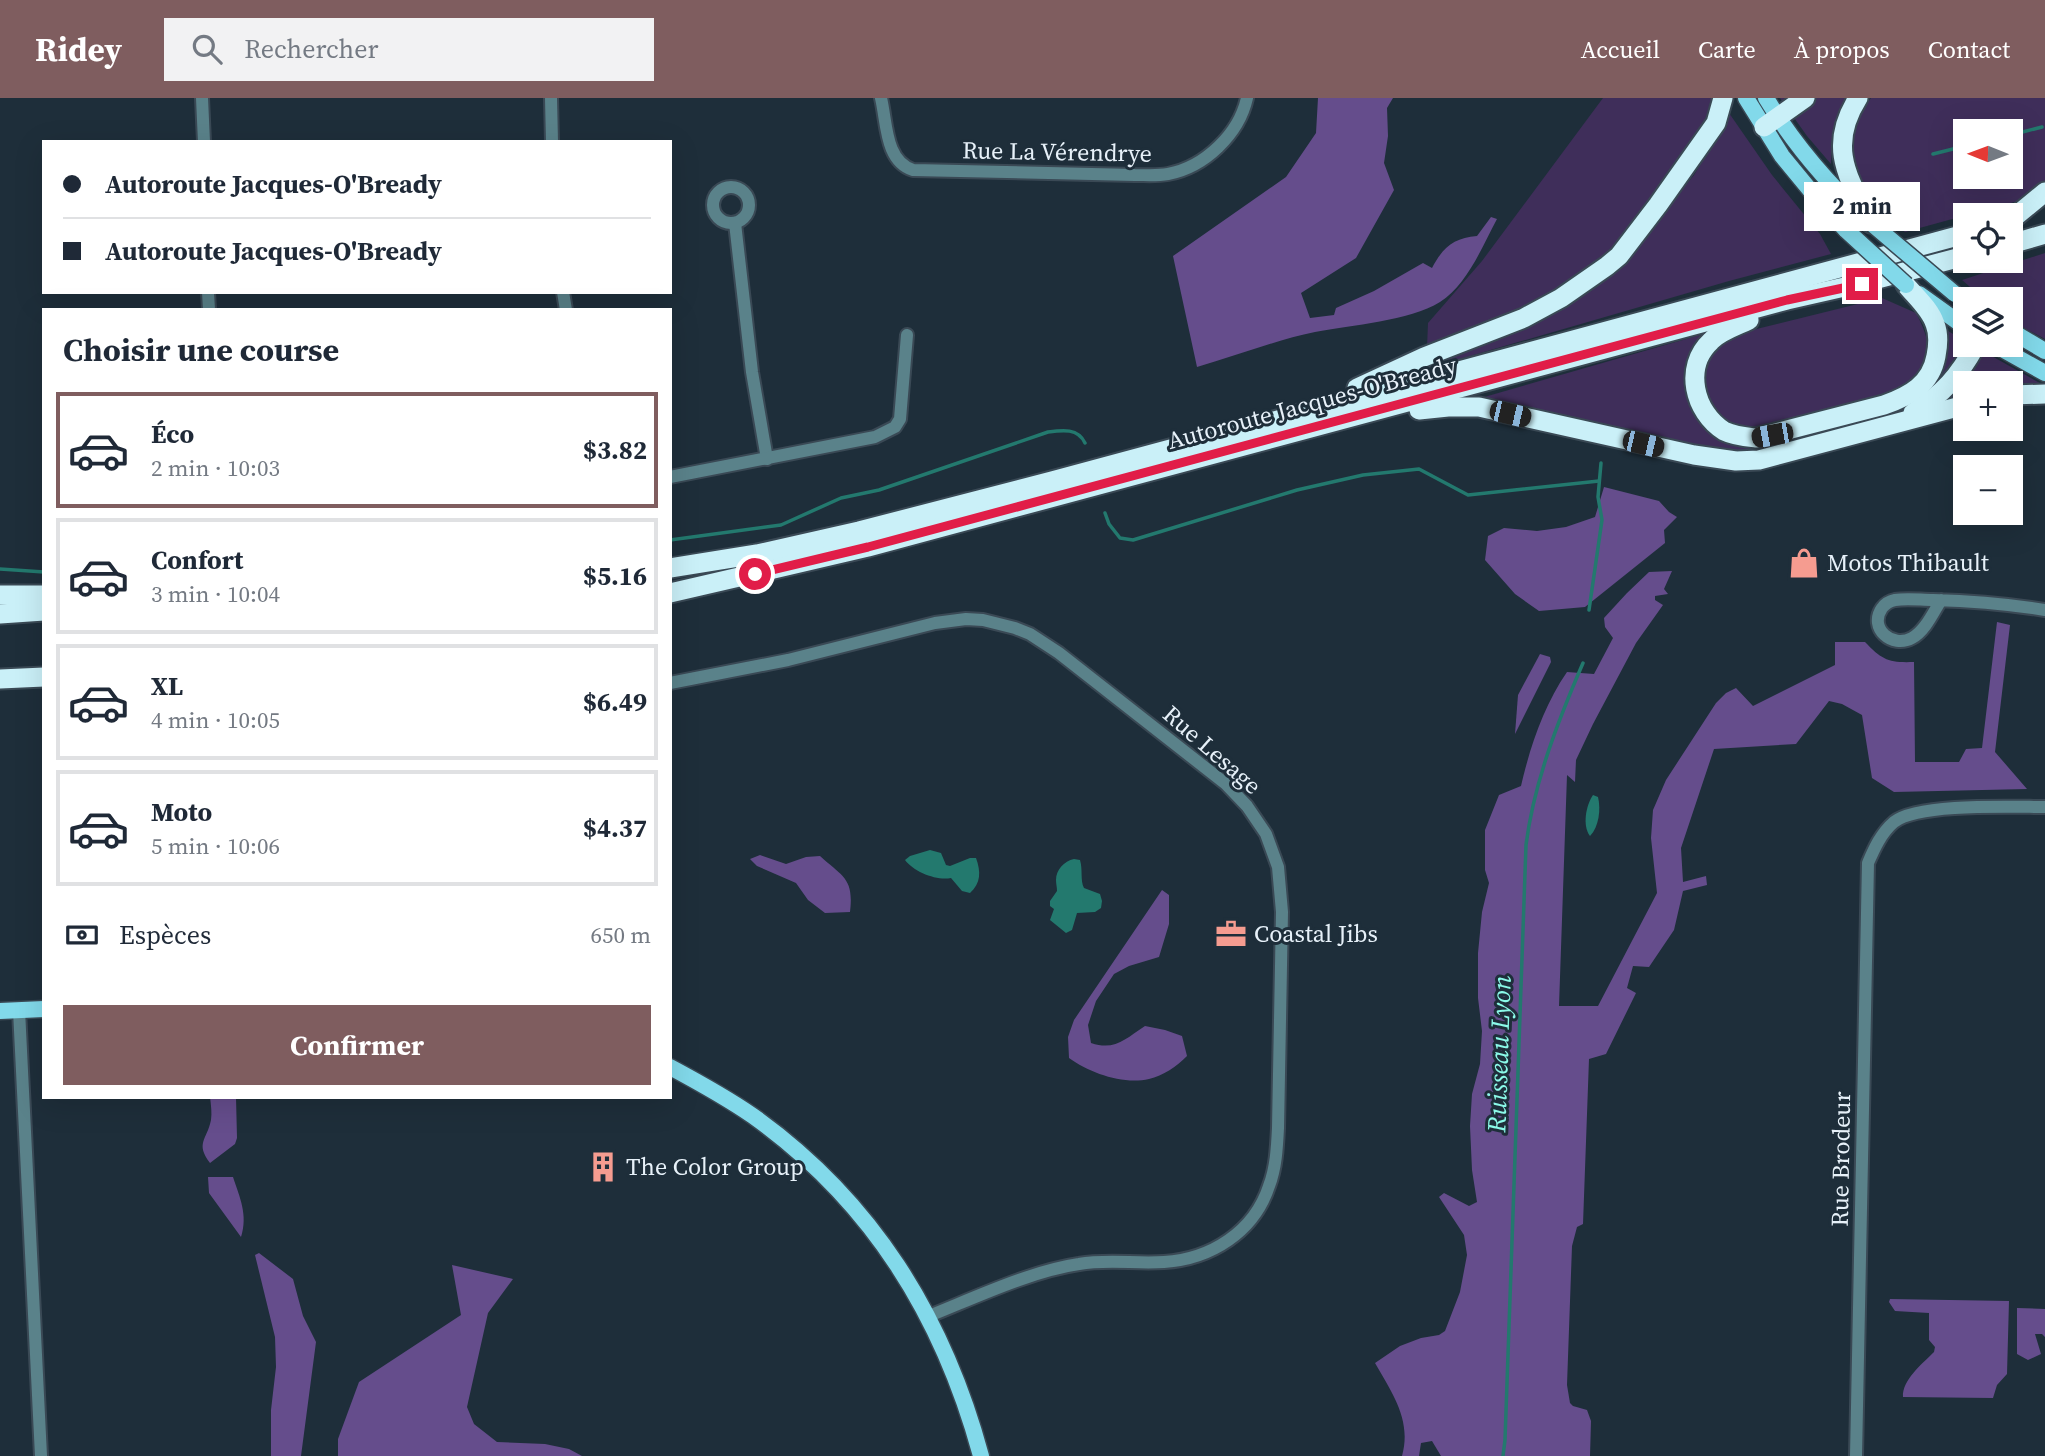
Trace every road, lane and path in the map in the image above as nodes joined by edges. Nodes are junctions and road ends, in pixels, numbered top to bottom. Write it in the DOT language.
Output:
graph roads {
  1 [pos="202,98"];
  2 [pos="551,98"];
  3 [pos="881,98"];
  4 [pos="1247,98"];
  5 [pos="1723,98"];
  6 [pos="1746,98"];
  7 [pos="1766,98"];
  8 [pos="1805,98"];
  9 [pos="1858,98"];
  10 [pos="1771,122"];
  11 [pos="204,140"];
  12 [pos="552,140"];
  13 [pos="2045,192"];
  14 [pos="2023,211"];
  15 [pos="2045,213"];
  16 [pos="2023,218"];
  17 [pos="735,223"];
  18 [pos="1871,223"];
  19 [pos="2045,233"];
  20 [pos="1953,237"];
  21 [pos="2023,240"];
  22 [pos="1953,259"];
  23 [pos="1906,285"];
  24 [pos="1953,291"];
  25 [pos="1787,300"];
  26 [pos="1925,302"];
  27 [pos="1953,320"];
  28 [pos="907,335"];
  29 [pos="2023,338"];
  30 [pos="2045,351"];
  31 [pos="1970,357"];
  32 [pos="2016,357"];
  33 [pos="2045,373"];
  34 [pos="2045,394"];
  35 [pos="2023,395"];
  36 [pos="1953,408"];
  37 [pos="1308,410"];
  38 [pos="1348,419"];
  39 [pos="1894,424"];
  40 [pos="767,459"];
  41 [pos="672,477"];
  42 [pos="672,568"];
  43 [pos="672,593"];
  44 [pos="0,595"];
  45 [pos="42,595"];
  46 [pos="1941,600"];
  47 [pos="2045,610"];
  48 [pos="42,611"];
  49 [pos="0,614"];
  50 [pos="42,677"];
  51 [pos="0,679"];
  52 [pos="672,683"];
  53 [pos="2045,807"];
  54 [pos="42,1009"];
  55 [pos="19,1010"];
  56 [pos="0,1011"];
  57 [pos="672,1068"];
  58 [pos="929,1316"];
  59 [pos="41,1456"];
  60 [pos="981,1456"];
  61 [pos="1856,1456"];
  1 -- 11 [label="street"];
  2 -- 12 [label="street"];
  3 -- 4 [label="street, Rue La Vérendrye"];
  5 -- 37 [label="highway"];
  6 -- 10 [label="main road"];
  7 -- 10 [label="main road"];
  8 -- 10 [label="highway"];
  9 -- 18 [label="highway"];
  10 -- 18 [label="main road"];
  10 -- 23 [label="main road, bridge"];
  13 -- 14 [label="highway"];
  15 -- 16 [label="highway"];
  17 -- 40 [label="street"];
  18 -- 24 [label="main road, bridge"];
  19 -- 21 [label="highway"];
  20 -- 37 [label="highway, Autoroute Jacques-O'Bready"];
  22 -- 25 [label="highway, Autoroute Jacques-O'Bready"];
  23 -- 26 [label="highway"];
  25 -- 26 [label="highway"];
  25 -- 38 [label="highway, Autoroute Jacques-O'Bready"];
  26 -- 27 [label="main road"];
  28 -- 40 [label="street"];
  29 -- 30 [label="main road"];
  31 -- 39 [label="highway"];
  32 -- 33 [label="main road"];
  34 -- 35 [label="highway"];
  36 -- 39 [label="highway"];
  37 -- 42 [label="highway, Autoroute Jacques-O'Bready"];
  38 -- 39 [label="highway"];
  38 -- 43 [label="highway, Autoroute Jacques-O'Bready"];
  40 -- 41 [label="street"];
  44 -- 45 [label="highway"];
  46 -- 46 [label="street"];
  46 -- 47 [label="street"];
  48 -- 49 [label="highway"];
  50 -- 51 [label="highway"];
  52 -- 58 [label="street, Rue Lesage"];
  53 -- 61 [label="street, Rue Brodeur"];
  54 -- 55 [label="main road"];
  55 -- 56 [label="main road"];
  55 -- 59 [label="street"];
  57 -- 58 [label="main road"];
  58 -- 60 [label="main road"];
}
